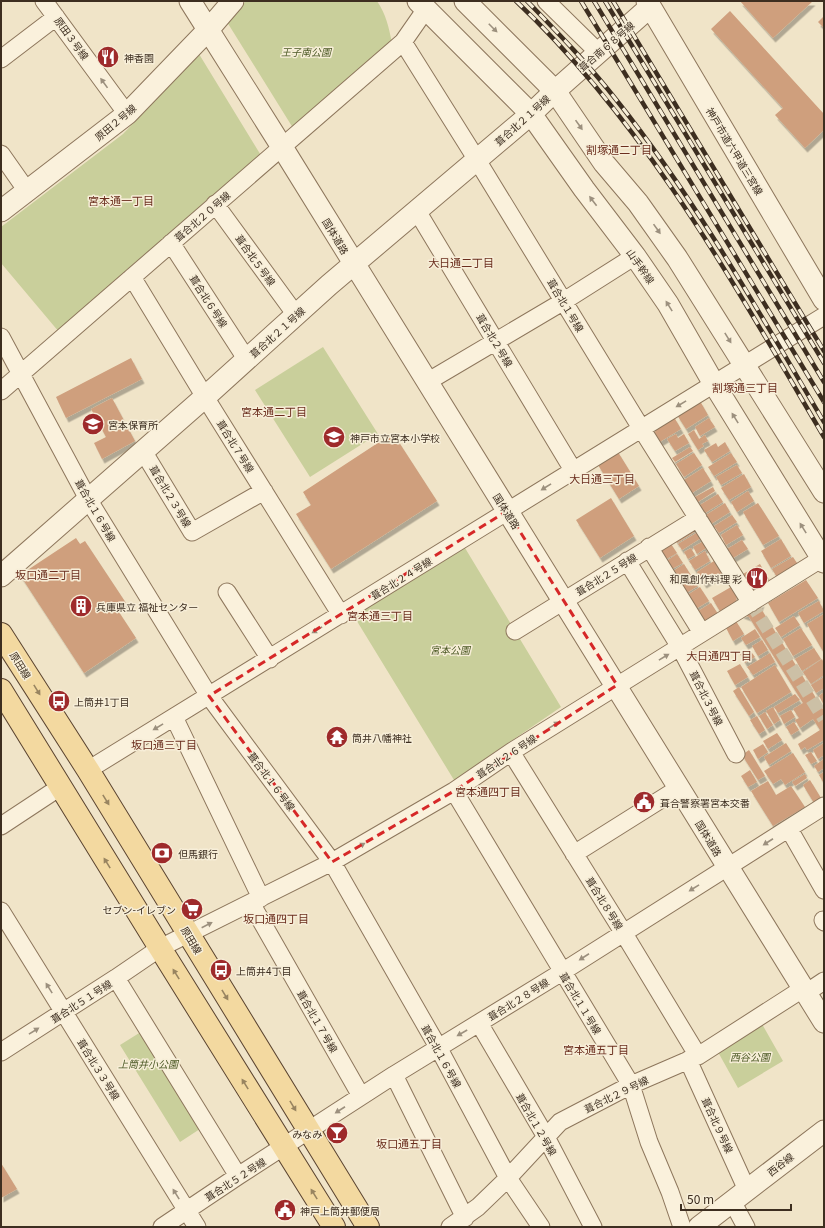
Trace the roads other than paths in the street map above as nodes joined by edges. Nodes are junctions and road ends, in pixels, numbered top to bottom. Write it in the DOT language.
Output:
graph roads {
  1 [pos="44,1"];
  2 [pos="190,1"];
  3 [pos="233,1"];
  4 [pos="465,1"];
  5 [pos="546,1"];
  6 [pos="651,3"];
  7 [pos="422,5"];
  8 [pos="56,17"];
  9 [pos="208,30"];
  10 [pos="403,42"];
  11 [pos="599,52"];
  12 [pos="1,59"];
  13 [pos="555,91"];
  14 [pos="127,114"];
  15 [pos="531,114"];
  16 [pos="282,147"];
  17 [pos="1,154"];
  18 [pos="477,160"];
  19 [pos="27,191"];
  20 [pos="215,204"];
  21 [pos="1,211"];
  22 [pos="417,211"];
  23 [pos="171,243"];
  24 [pos="635,256"];
  25 [pos="354,264"];
  26 [pos="132,276"];
  27 [pos="824,300"];
  28 [pos="564,301"];
  29 [pos="296,315"];
  30 [pos="824,316"];
  31 [pos="1,337"];
  32 [pos="496,341"];
  33 [pos="247,360"];
  34 [pos="745,365"];
  35 [pos="21,374"];
  36 [pos="427,382"];
  37 [pos="714,384"];
  38 [pos="1,391"];
  39 [pos="206,397"];
  40 [pos="641,428"];
  41 [pos="143,451"];
  42 [pos="573,470"];
  43 [pos="264,491"];
  44 [pos="824,492"];
  45 [pos="88,499"];
  46 [pos="507,512"];
  47 [pos="698,518"];
  48 [pos="649,547"];
  49 [pos="823,559"];
  50 [pos="627,561"];
  51 [pos="1,576"];
  52 [pos="227,592"];
  53 [pos="563,600"];
  54 [pos="751,603"];
  55 [pos="342,615"];
  56 [pos="515,631"];
  57 [pos="702,633"];
  58 [pos="1,634"];
  59 [pos="680,646"];
  60 [pos="270,659"];
  61 [pos="617,686"];
  62 [pos="1,690"];
  63 [pos="208,696"];
  64 [pos="174,717"];
  65 [pos="511,752"];
  66 [pos="736,754"];
  67 [pos="88,770"];
  68 [pos="60,787"];
  69 [pos="679,788"];
  70 [pos="454,791"];
  71 [pos="824,806"];
  72 [pos="1,826"];
  73 [pos="789,829"];
  74 [pos="574,854"];
  75 [pos="332,862"];
  76 [pos="728,868"];
  77 [pos="824,890"];
  78 [pos="256,900"];
  79 [pos="1,911"];
  80 [pos="623,932"];
  81 [pos="188,934"];
  82 [pos="160,948"];
  83 [pos="562,972"];
  84 [pos="116,978"];
  85 [pos="824,980"];
  86 [pos="805,990"];
  87 [pos="64,1012"];
  88 [pos="824,1022"];
  89 [pos="479,1023"];
  90 [pos="438,1048"];
  91 [pos="1,1052"];
  92 [pos="693,1058"];
  93 [pos="394,1075"];
  94 [pos="631,1085"];
  95 [pos="361,1096"];
  96 [pos="308,1131"];
  97 [pos="824,1131"];
  98 [pos="546,1137"];
  99 [pos="284,1147"];
  100 [pos="238,1176"];
  101 [pos="508,1178"];
  102 [pos="740,1196"];
  103 [pos="186,1211"];
  104 [pos="465,1218"];
  105 [pos="162,1227"];
  106 [pos="196,1227"];
  107 [pos="334,1227"];
  108 [pos="368,1227"];
  109 [pos="450,1227"];
  110 [pos="541,1227"];
  111 [pos="593,1227"];
  112 [pos="682,1227"];
  113 [pos="699,1227"];
  114 [pos="746,1227"];
  1 -- 8 [label="street, 原田３号線"];
  2 -- 9 [label="street, 国体道路"];
  3 -- 9 [label="street, 原田２号線"];
  4 -- 13 [label="street, one-way"];
  5 -- 11 [label="street"];
  6 -- 11 [label="street, 葺合南６８号線"];
  6 -- 27 [label="street, 神戸市道六甲道三宮線"];
  7 -- 10 [label="street"];
  7 -- 15 [label="street, 山手幹線"];
  8 -- 12 [label="street"];
  14 -- 8 [label="street, 原田３号線, one-way"];
  9 -- 14 [label="street, 原田２号線"];
  9 -- 16 [label="street, 国体道路"];
  10 -- 16 [label="street, 葺合北２０号線"];
  10 -- 18 [label="street, 葺合北１号線"];
  11 -- 13 [label="street, 葺合南６８号線"];
  13 -- 15 [label="street, 葺合北２１号線"];
  13 -- 34 [label="street, one-way"];
  14 -- 19 [label="street, 原田２号線"];
  15 -- 18 [label="street, 葺合北２１号線"];
  24 -- 15 [label="street, 山手幹線, one-way"];
  16 -- 20 [label="street, 葺合北２０号線"];
  16 -- 25 [label="street, 国体道路"];
  17 -- 19 [label="street"];
  18 -- 22 [label="street, 葺合北２１号線"];
  18 -- 28 [label="street, 葺合北１号線"];
  19 -- 21 [label="street, 原田２号線"];
  20 -- 23 [label="street, 葺合北２０号線"];
  20 -- 29 [label="street, 葺合北５号線"];
  22 -- 25 [label="street, 葺合北２１号線"];
  22 -- 32 [label="street, 葺合北２号線"];
  23 -- 26 [label="street, 葺合北２０号線"];
  23 -- 33 [label="street, 葺合北６号線"];
  24 -- 28 [label="street"];
  37 -- 24 [label="street, 山手幹線, one-way"];
  25 -- 29 [label="street, 葺合北２１号線"];
  25 -- 36 [label="street, 国体道路"];
  26 -- 35 [label="street, 葺合北２０号線"];
  26 -- 39 [label="street, 葺合北７号線"];
  28 -- 32 [label="street"];
  28 -- 40 [label="street, 葺合北１号線"];
  29 -- 33 [label="street, 葺合北２１号線"];
  30 -- 34 [label="street, 葺合北２４号線"];
  31 -- 35 [label="street, 葺合北１６号線"];
  32 -- 36 [label="street"];
  32 -- 42 [label="street, 葺合北２号線"];
  33 -- 39 [label="street, 葺合北２１号線"];
  34 -- 37 [label="street, 葺合北２４号線"];
  34 -- 44 [label="street"];
  35 -- 38 [label="street, 葺合北２０号線"];
  35 -- 45 [label="street, 葺合北１６号線"];
  36 -- 46 [label="street, 国体道路"];
  37 -- 40 [label="street, 葺合北２４号線, one-way"];
  49 -- 37 [label="street, 山手幹線, one-way"];
  39 -- 41 [label="street, 葺合北２１号線"];
  39 -- 43 [label="street, 葺合北７号線"];
  40 -- 42 [label="street, 葺合北２４号線"];
  40 -- 47 [label="street, 葺合北１号線"];
  41 -- 43 [label="street, 葺合北２３号線"];
  41 -- 45 [label="street, 葺合北２１号線"];
  42 -- 46 [label="street, 葺合北２４号線, one-way"];
  43 -- 55 [label="street, 葺合北７号線"];
  45 -- 51 [label="street, 葺合北２１号線"];
  45 -- 63 [label="street, 葺合北１６号線"];
  46 -- 53 [label="street, 国体道路"];
  46 -- 55 [label="street, 葺合北２４号線"];
  47 -- 48 [label="street, 葺合北２５号線"];
  47 -- 54 [label="street, 葺合北１号線"];
  48 -- 50 [label="street, 葺合北２５号線"];
  48 -- 57 [label="street"];
  49 -- 54 [label="street, 葺合北２６号線"];
  50 -- 53 [label="street, 葺合北２５号線"];
  50 -- 59 [label="street, 葺合北３号線"];
  52 -- 60 [label="street"];
  53 -- 56 [label="street, 葺合北２５号線"];
  53 -- 61 [label="street, 国体道路"];
  54 -- 57 [label="street, 葺合北２６号線"];
  55 -- 60 [label="street, 葺合北２４号線, one-way"];
  57 -- 59 [label="street, 葺合北２６号線"];
  58 -- 67 [label="main road, 原田線, one-way"];
  61 -- 59 [label="street, 葺合北２６号線, one-way"];
  59 -- 66 [label="street, 葺合北３号線"];
  60 -- 63 [label="street, 葺合北２４号線"];
  65 -- 61 [label="street, 葺合北２６号線, one-way"];
  61 -- 69 [label="street, 国体道路"];
  62 -- 68 [label="main road"];
  63 -- 64 [label="street, 葺合北２４号線"];
  63 -- 75 [label="street, 葺合北１６号線"];
  64 -- 67 [label="street, 葺合北２４号線, one-way"];
  64 -- 78 [label="street, 葺合北１７号線"];
  65 -- 70 [label="street, 葺合北２６号線"];
  65 -- 74 [label="street, 葺合北８号線"];
  67 -- 81 [label="main road, 原田線, one-way"];
  68 -- 72 [label="street"];
  82 -- 68 [label="main road, one-way"];
  69 -- 74 [label="street"];
  69 -- 76 [label="street, 国体道路"];
  75 -- 70 [label="street, 葺合北２６号線, one-way"];
  70 -- 83 [label="street, 葺合北１１号線"];
  71 -- 73 [label="street, 葺合北２８号線"];
  73 -- 76 [label="street, 葺合北２８号線, one-way"];
  73 -- 77 [label="street"];
  74 -- 80 [label="street, 葺合北８号線"];
  75 -- 78 [label="street, 葺合北２６号線"];
  75 -- 90 [label="street, 葺合北１６号線"];
  76 -- 80 [label="street, 葺合北２８号線, one-way"];
  76 -- 86 [label="street, 国体道路"];
  81 -- 78 [label="street, 葺合北２６号線, one-way"];
  78 -- 95 [label="street, 葺合北１７号線"];
  87 -- 79 [label="street, 葺合北３３号線, one-way"];
  80 -- 83 [label="street, 葺合北２８号線, one-way"];
  80 -- 92 [label="street, 葺合北８号線"];
  81 -- 82 [label="street, 葺合北２６号線"];
  81 -- 96 [label="main road, 原田線, one-way"];
  82 -- 84 [label="street, 葺合北５１号線"];
  99 -- 82 [label="main road, one-way"];
  83 -- 89 [label="street, 葺合北２８号線"];
  83 -- 94 [label="street, 葺合北１１号線"];
  84 -- 87 [label="street, 葺合北５１号線"];
  84 -- 100 [label="street"];
  85 -- 86 [label="street, 葺合北２９号線"];
  86 -- 88 [label="street, 国体道路"];
  86 -- 92 [label="street, 葺合北２９号線"];
  91 -- 87 [label="street, 葺合北５１号線, one-way"];
  103 -- 87 [label="street, 葺合北３３号線, one-way"];
  89 -- 90 [label="street, 葺合北２８号線, one-way"];
  89 -- 98 [label="street, 葺合北１２号線"];
  90 -- 93 [label="street, 葺合北２８号線"];
  90 -- 101 [label="street, 葺合北１６号線"];
  92 -- 94 [label="street, 葺合北２９号線"];
  92 -- 102 [label="street, 葺合北９号線"];
  93 -- 95 [label="street, 葺合北２８号線"];
  93 -- 104 [label="street"];
  94 -- 98 [label="street, 葺合北２９号線"];
  94 -- 112 [label="street, 葺合北１１号線"];
  95 -- 96 [label="street, 葺合北２８号線, one-way"];
  96 -- 99 [label="street, 葺合北５２号線"];
  96 -- 108 [label="main road, 原田線"];
  97 -- 102 [label="street, 西谷線"];
  98 -- 101 [label="street, 葺合北２９号線"];
  98 -- 111 [label="street, 葺合北１２号線"];
  99 -- 100 [label="street, 葺合北５２号線"];
  107 -- 99 [label="main road, one-way"];
  100 -- 103 [label="street, 葺合北５２号線"];
  101 -- 104 [label="street, 葺合北２９号線"];
  101 -- 110 [label="street, 葺合北１６号線"];
  102 -- 113 [label="street, 西谷線"];
  102 -- 114 [label="street, 葺合北９号線"];
  103 -- 105 [label="street, 葺合北５２号線"];
  103 -- 106 [label="street, 葺合北３３号線"];
  104 -- 109 [label="street, 葺合北２９号線"];
}
